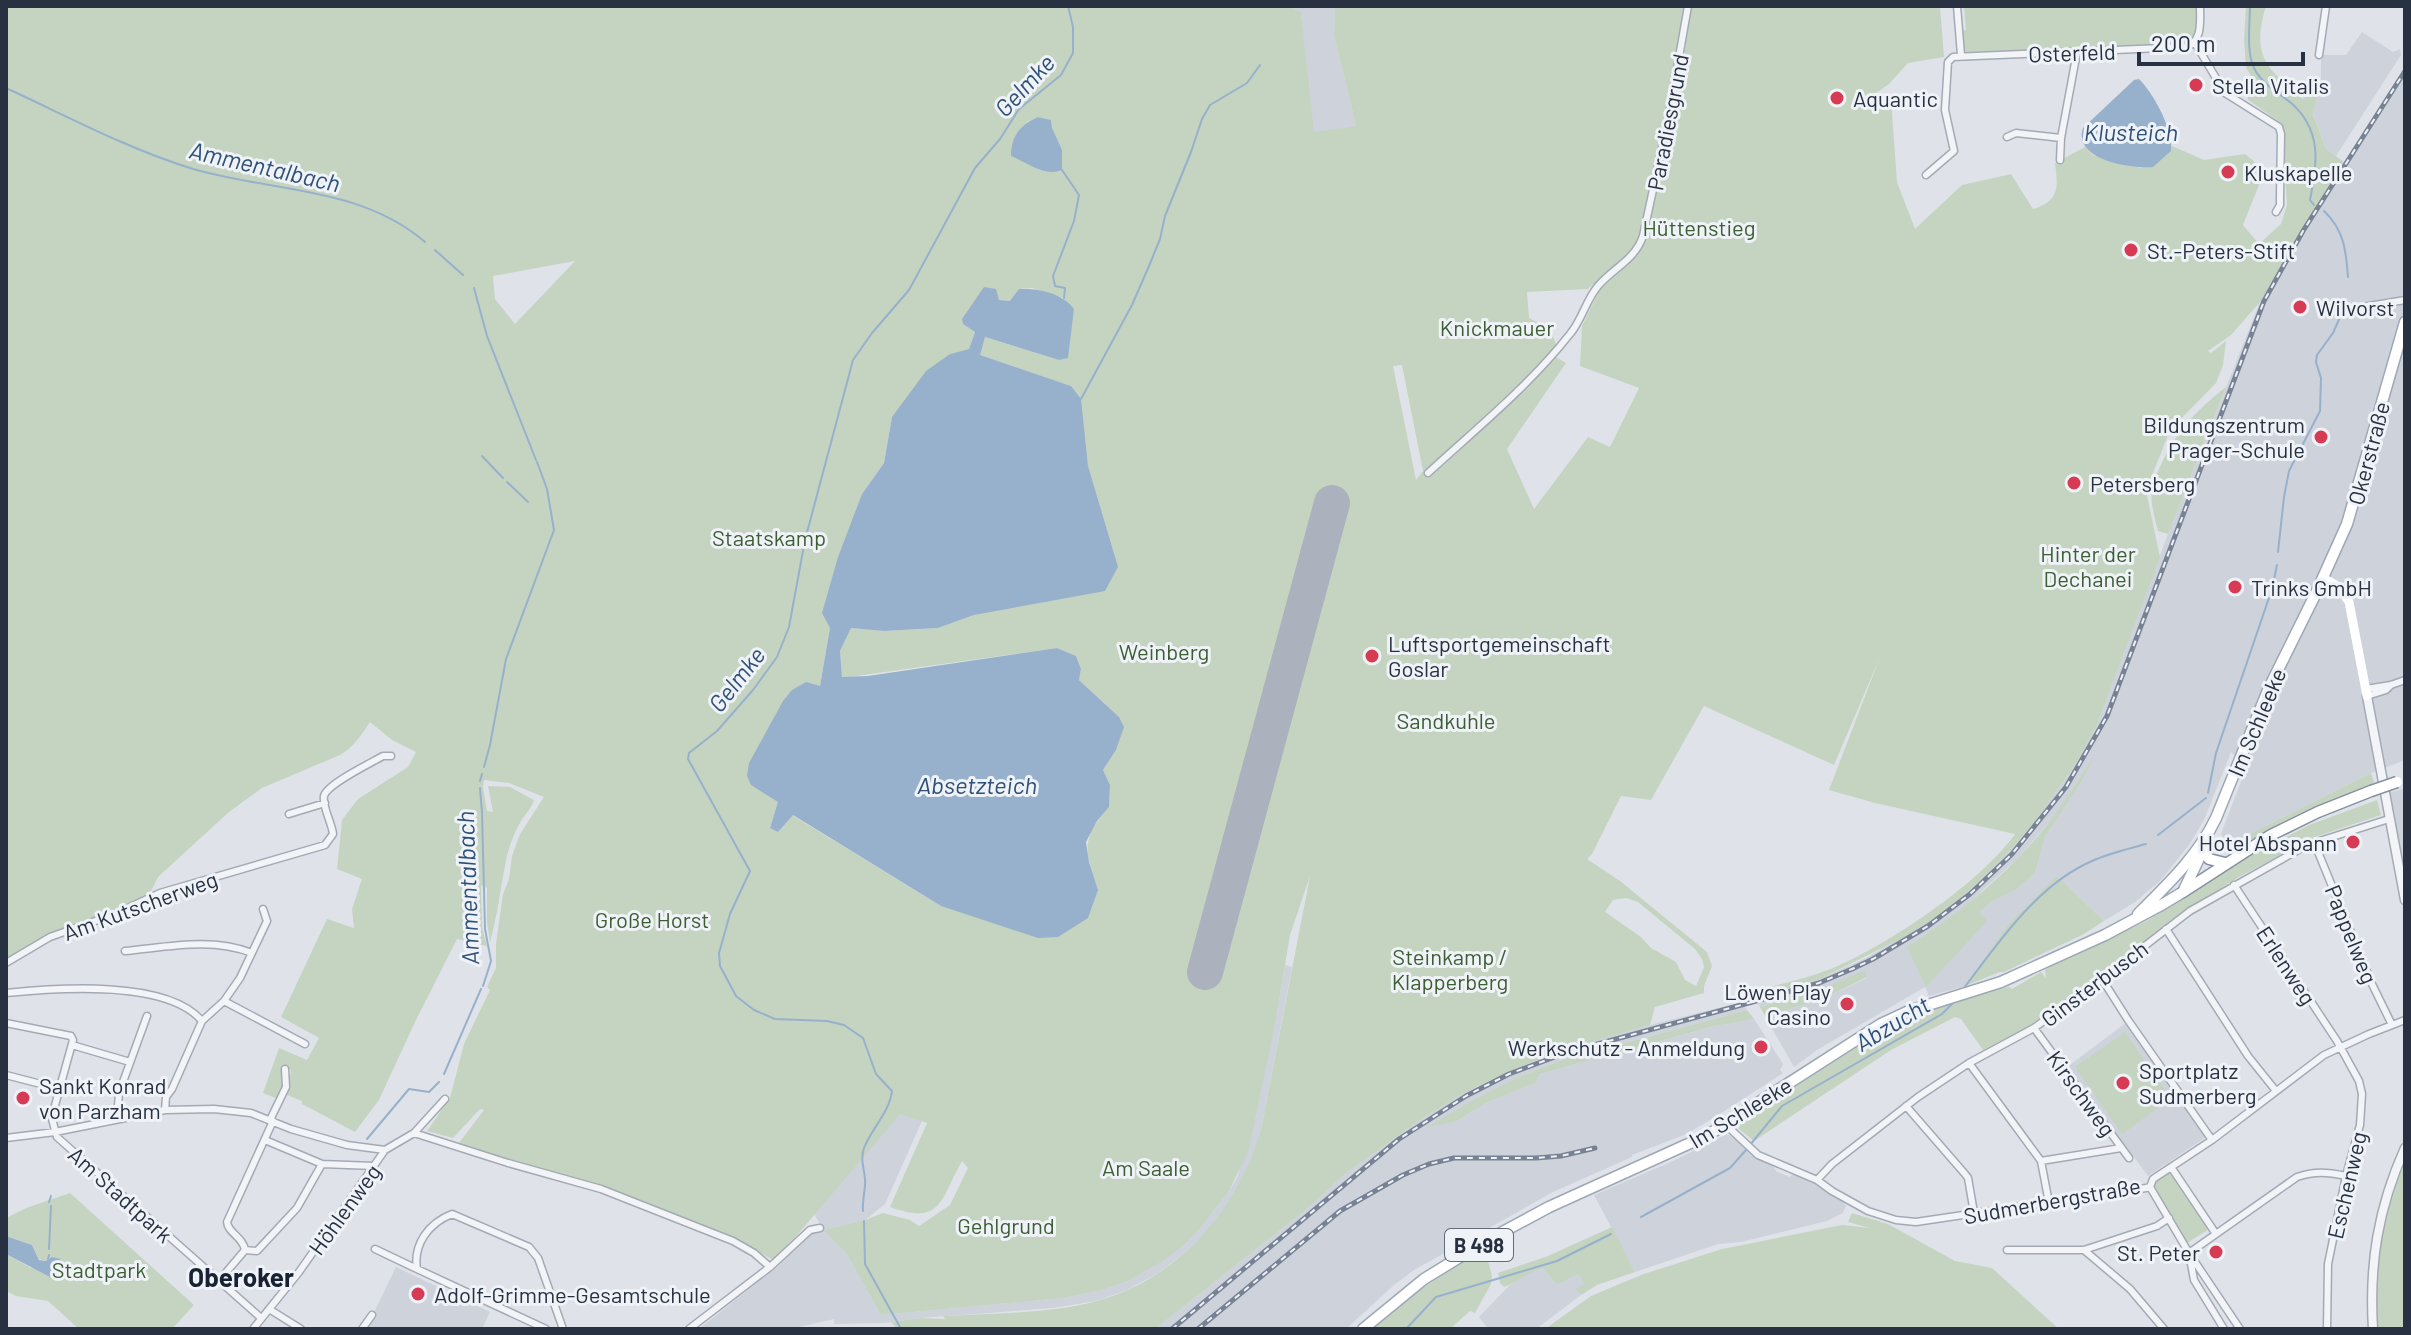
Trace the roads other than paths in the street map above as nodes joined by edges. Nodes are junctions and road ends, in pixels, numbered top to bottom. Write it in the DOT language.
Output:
graph roads {
  1 [pos="1688,6"];
  2 [pos="1957,6"];
  3 [pos="2200,6"];
  4 [pos="2326,6"];
  5 [pos="2195,43"];
  6 [pos="2077,52"];
  7 [pos="1961,55"];
  8 [pos="2319,55"];
  9 [pos="2007,137"];
  10 [pos="2061,138"];
  11 [pos="2060,160"];
  12 [pos="1926,175"];
  13 [pos="2276,212"];
  14 [pos="2405,300"];
  15 [pos="2333,312"];
  16 [pos="2405,322"];
  17 [pos="1428,473"];
  18 [pos="2322,579"];
  19 [pos="2405,680"];
  20 [pos="2367,692"];
  21 [pos="391,756"];
  22 [pos="2402,781"];
  23 [pos="325,803"];
  24 [pos="289,814"];
  25 [pos="2389,819"];
  26 [pos="2207,837"];
  27 [pos="2314,842"];
  28 [pos="2203,850"];
  29 [pos="2225,863"];
  30 [pos="2234,885"];
  31 [pos="2183,892"];
  32 [pos="2405,900"];
  33 [pos="263,909"];
  34 [pos="2131,921"];
  35 [pos="2166,929"];
  36 [pos="125,951"];
  37 [pos="252,953"];
  38 [pos="6,963"];
  39 [pos="2102,979"];
  40 [pos="6,993"];
  41 [pos="224,1001"];
  42 [pos="147,1016"];
  43 [pos="2405,1020"];
  44 [pos="202,1021"];
  45 [pos="6,1023"];
  46 [pos="2392,1025"];
  47 [pos="2034,1028"];
  48 [pos="73,1043"];
  49 [pos="305,1044"];
  50 [pos="2339,1046"];
  51 [pos="130,1062"];
  52 [pos="1969,1063"];
  53 [pos="285,1069"];
  54 [pos="6,1075"];
  55 [pos="60,1089"];
  56 [pos="2276,1091"];
  57 [pos="445,1099"];
  58 [pos="1906,1106"];
  59 [pos="165,1110"];
  60 [pos="117,1119"];
  61 [pos="272,1121"];
  62 [pos="1725,1124"];
  63 [pos="55,1132"];
  64 [pos="414,1133"];
  65 [pos="6,1138"];
  66 [pos="265,1140"];
  67 [pos="2212,1140"];
  68 [pos="2121,1148"];
  69 [pos="2405,1148"];
  70 [pos="385,1150"];
  71 [pos="2129,1158"];
  72 [pos="2041,1161"];
  73 [pos="322,1164"];
  74 [pos="374,1166"];
  75 [pos="2171,1167"];
  76 [pos="2346,1176"];
  77 [pos="1817,1180"];
  78 [pos="2150,1187"];
  79 [pos="2049,1203"];
  80 [pos="1974,1213"];
  81 [pos="2169,1218"];
  82 [pos="820,1228"];
  83 [pos="2216,1234"];
  84 [pos="375,1249"];
  85 [pos="245,1250"];
  86 [pos="2007,1250"];
  87 [pos="2084,1250"];
  88 [pos="2189,1253"];
  89 [pos="770,1267"];
  90 [pos="417,1269"];
  91 [pos="218,1282"];
  92 [pos="269,1309"];
  93 [pos="372,1315"];
  94 [pos="261,1318"];
  95 [pos="562,1328"];
  96 [pos="253,1329"];
  97 [pos="301,1329"];
  98 [pos="362,1329"];
  99 [pos="547,1329"];
  100 [pos="689,1329"];
  101 [pos="1363,1329"];
  102 [pos="2164,1329"];
  103 [pos="2224,1329"];
  104 [pos="2240,1329"];
  105 [pos="2327,1329"];
  106 [pos="2373,1329"];
  1 -- 17 [label="street, Paradiesgrund"];
  2 -- 7 [label="street"];
  3 -- 5 [label="street"];
  4 -- 8 [label="street"];
  5 -- 6 [label="street, Osterfeld"];
  5 -- 13 [label="street"];
  6 -- 7 [label="street, Osterfeld"];
  6 -- 10 [label="street"];
  7 -- 12 [label="street"];
  9 -- 10 [label="street"];
  10 -- 11 [label="street"];
  14 -- 15 [label="street"];
  16 -- 18 [label="main road, Okerstraße"];
  18 -- 20 [label="main road"];
  18 -- 26 [label="main road, Im Schleeke"];
  19 -- 20 [label="street"];
  20 -- 25 [label="street"];
  21 -- 23 [label="street"];
  22 -- 29 [label="main road, bridge"];
  23 -- 24 [label="street"];
  23 -- 38 [label="street, Am Kutscherweg"];
  25 -- 27 [label="street, Ginsterbusch"];
  25 -- 32 [label="street"];
  26 -- 28 [label="main road, Im Schleeke"];
  26 -- 34 [label="main road, Im Schleeke"];
  27 -- 30 [label="street, Ginsterbusch"];
  27 -- 46 [label="street, Pappelweg"];
  28 -- 29 [label="main road"];
  28 -- 31 [label="main road, Im Schleeke"];
  29 -- 31 [label="main road"];
  30 -- 35 [label="street, Ginsterbusch"];
  30 -- 50 [label="street, Erlenweg"];
  31 -- 34 [label="main road, Im Schleeke / B 498"];
  33 -- 37 [label="street"];
  34 -- 62 [label="main road, Im Schleeke / B 498"];
  35 -- 39 [label="street, Ginsterbusch"];
  35 -- 56 [label="street"];
  36 -- 37 [label="street"];
  37 -- 41 [label="street"];
  39 -- 47 [label="street, Ginsterbusch"];
  39 -- 67 [label="street"];
  40 -- 44 [label="street"];
  41 -- 44 [label="street"];
  41 -- 49 [label="street"];
  42 -- 51 [label="street"];
  43 -- 46 [label="street, Sudmerbergstraße"];
  44 -- 59 [label="street"];
  45 -- 48 [label="street"];
  46 -- 50 [label="street, Sudmerbergstraße"];
  47 -- 52 [label="street, Ginsterbusch"];
  47 -- 68 [label="street, Kirschweg"];
  48 -- 51 [label="street"];
  48 -- 55 [label="street"];
  50 -- 56 [label="street, Sudmerbergstraße"];
  50 -- 76 [label="street, Eschenweg"];
  51 -- 60 [label="street"];
  52 -- 58 [label="street, Ginsterbusch"];
  52 -- 72 [label="street"];
  53 -- 61 [label="street"];
  54 -- 55 [label="street"];
  55 -- 63 [label="street"];
  56 -- 67 [label="street, Sudmerbergstraße"];
  57 -- 64 [label="street, Höhlenweg"];
  58 -- 77 [label="street, Ginsterbusch"];
  58 -- 80 [label="street"];
  59 -- 60 [label="street"];
  59 -- 61 [label="street"];
  60 -- 63 [label="street"];
  61 -- 66 [label="street"];
  61 -- 70 [label="street"];
  62 -- 77 [label="street, Sudmerbergstraße"];
  62 -- 101 [label="main road, Im Schleeke / B 498"];
  63 -- 65 [label="street"];
  63 -- 91 [label="street, Am Stadtpark"];
  64 -- 70 [label="street, Höhlenweg"];
  64 -- 89 [label="street"];
  66 -- 73 [label="street"];
  66 -- 85 [label="street"];
  67 -- 75 [label="street, Sudmerbergstraße"];
  68 -- 71 [label="street, Kirschweg"];
  68 -- 72 [label="street"];
  69 -- 106 [label="street"];
  70 -- 74 [label="street, Höhlenweg"];
  72 -- 79 [label="street"];
  73 -- 74 [label="street"];
  73 -- 85 [label="street"];
  74 -- 92 [label="street, Höhlenweg"];
  75 -- 78 [label="street, Sudmerbergstraße"];
  75 -- 83 [label="street"];
  76 -- 83 [label="street"];
  76 -- 105 [label="street, Eschenweg"];
  77 -- 80 [label="street, Sudmerbergstraße"];
  78 -- 79 [label="street, Sudmerbergstraße"];
  78 -- 81 [label="street"];
  79 -- 80 [label="street, Sudmerbergstraße"];
  81 -- 87 [label="street"];
  81 -- 88 [label="street"];
  82 -- 89 [label="street"];
  83 -- 88 [label="street"];
  84 -- 90 [label="street"];
  85 -- 91 [label="street"];
  86 -- 87 [label="street"];
  87 -- 102 [label="street"];
  88 -- 103 [label="street"];
  88 -- 104 [label="street"];
  89 -- 100 [label="street"];
  90 -- 95 [label="street"];
  90 -- 99 [label="street"];
  91 -- 94 [label="street, Am Stadtpark"];
  92 -- 94 [label="street, Höhlenweg"];
  92 -- 97 [label="street"];
  93 -- 98 [label="street"];
  94 -- 96 [label="street, Höhlenweg"];
  95 -- 99 [label="street"];
}
